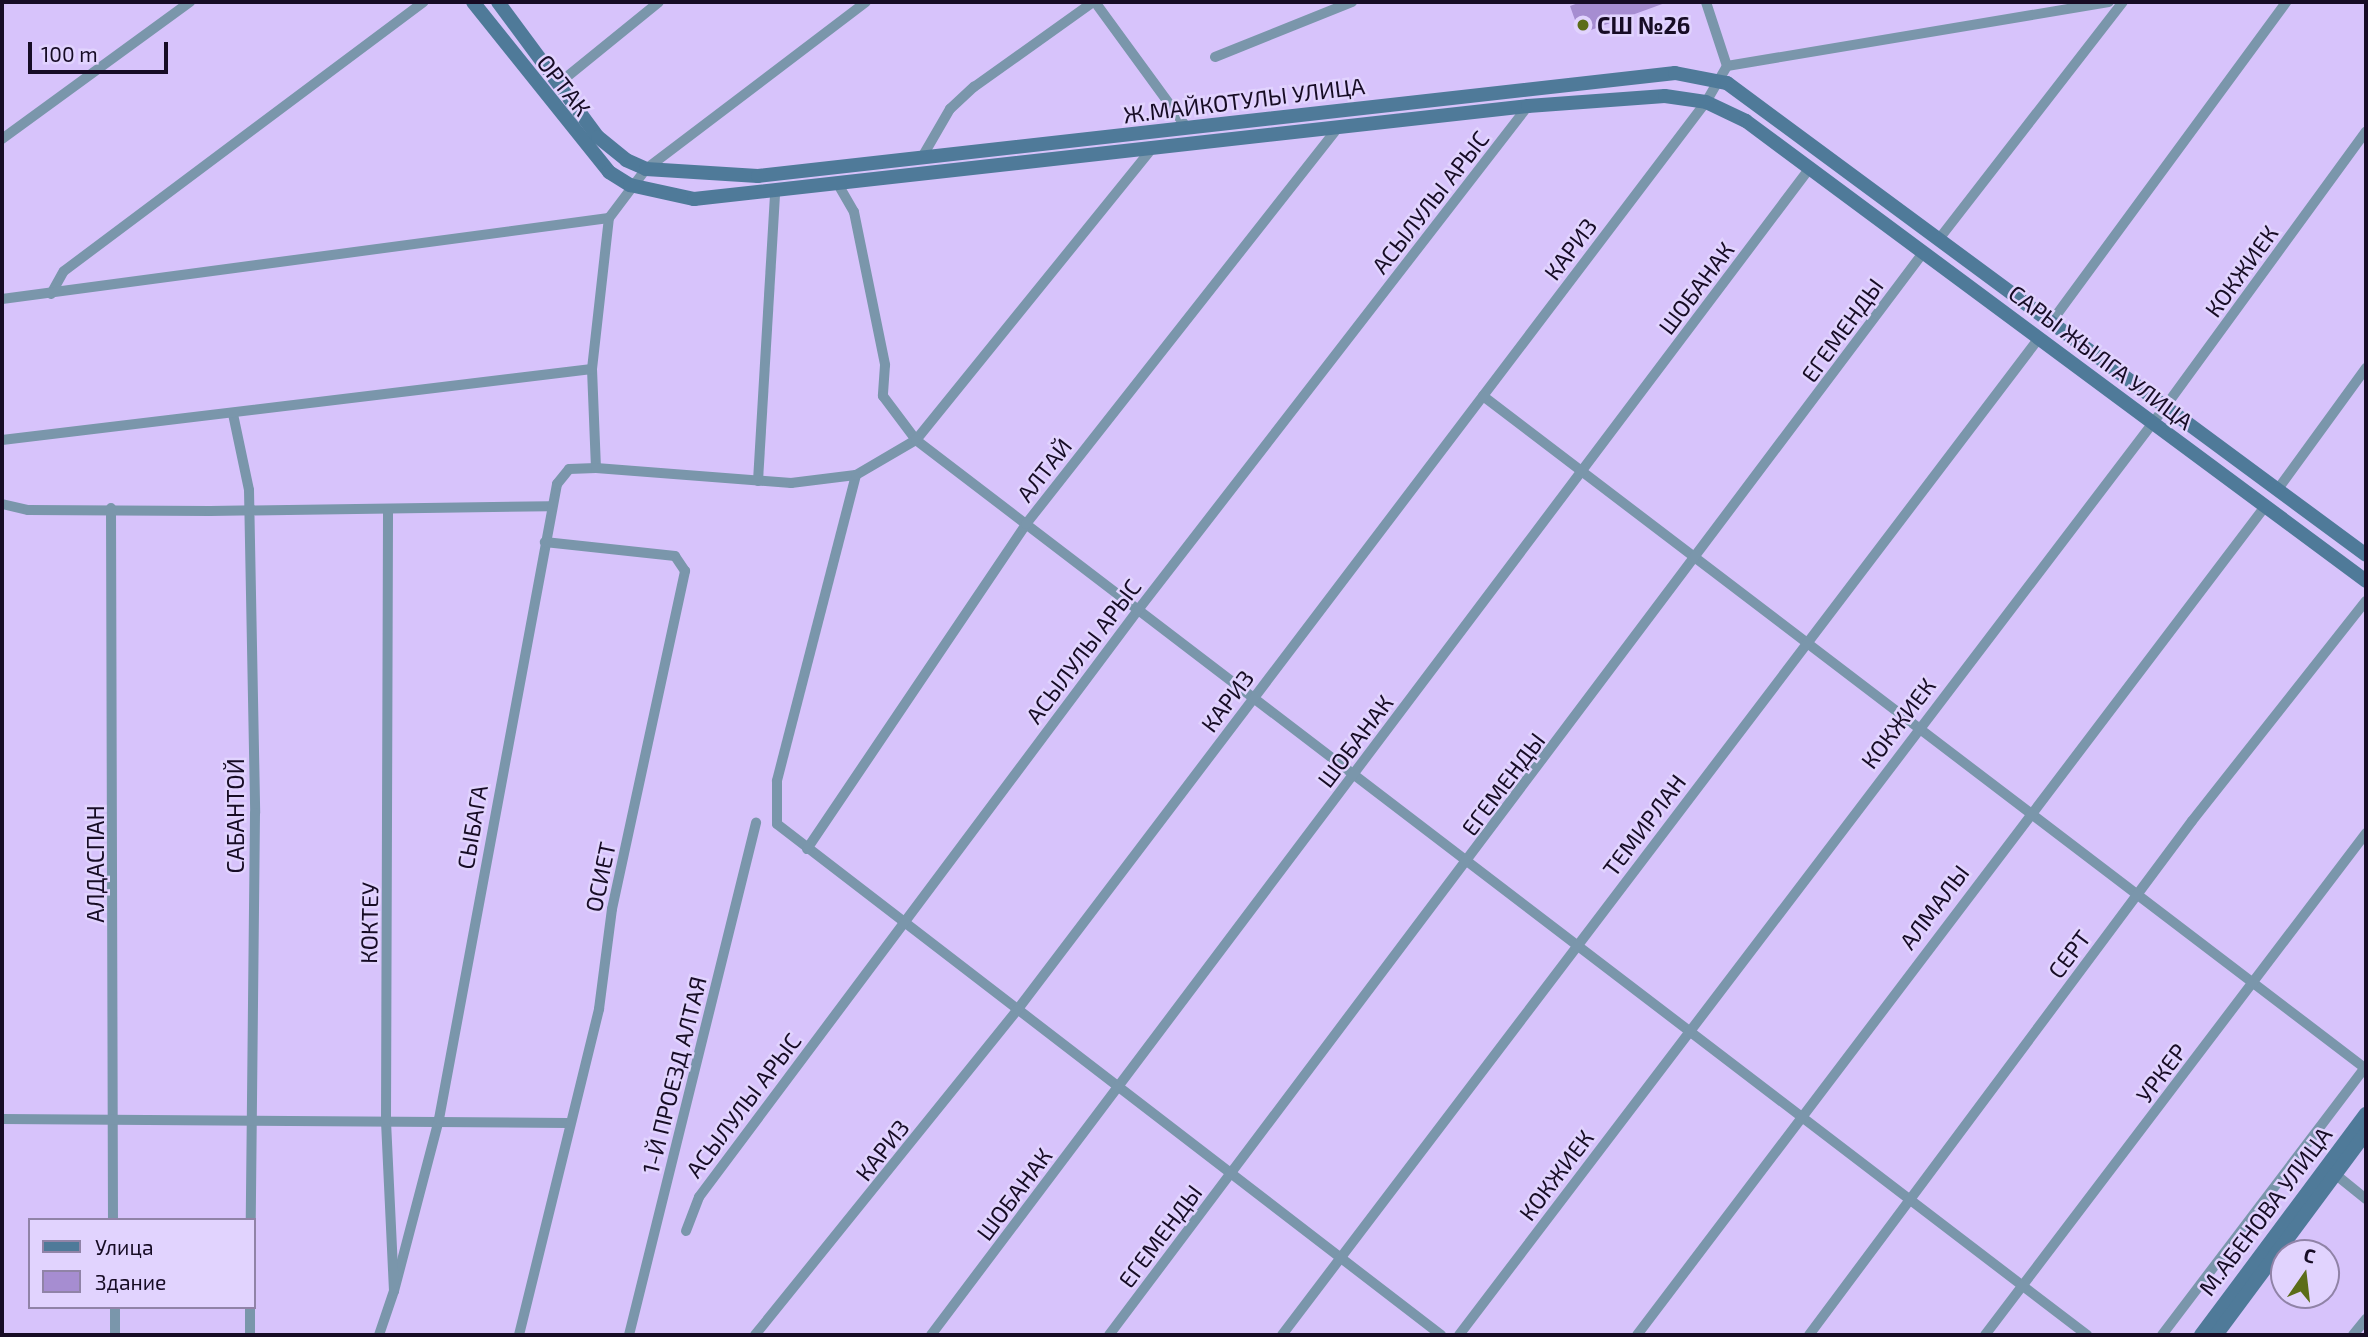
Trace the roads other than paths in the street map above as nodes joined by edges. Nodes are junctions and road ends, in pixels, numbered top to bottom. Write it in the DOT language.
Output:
graph roads {
  1 [pos="190,2"];
  2 [pos="424,2"];
  3 [pos="473,2"];
  4 [pos="498,2"];
  5 [pos="659,2"];
  6 [pos="866,2"];
  7 [pos="1094,2"];
  8 [pos="1352,2"];
  9 [pos="1704,2"];
  10 [pos="2109,2"];
  11 [pos="2123,2"];
  12 [pos="2286,2"];
  13 [pos="1215,57"];
  14 [pos="1727,66"];
  15 [pos="1720,82"];
  16 [pos="558,84"];
  17 [pos="1706,102"];
  18 [pos="1528,106"];
  19 [pos="1187,128"];
  20 [pos="2366,131"];
  21 [pos="1335,132"];
  22 [pos="2,139"];
  23 [pos="1062,145"];
  24 [pos="1149,152"];
  25 [pos="1824,153"];
  26 [pos="921,161"];
  27 [pos="1065,162"];
  28 [pos="646,169"];
  29 [pos="1809,169"];
  30 [pos="630,185"];
  31 [pos="839,187"];
  32 [pos="775,194"];
  33 [pos="609,218"];
  34 [pos="1939,239"];
  35 [pos="1923,253"];
  36 [pos="51,294"];
  37 [pos="2,299"];
  38 [pos="2052,321"];
  39 [pos="2039,338"];
  40 [pos="2366,368"];
  41 [pos="592,369"];
  42 [pos="1483,396"];
  43 [pos="2165,407"];
  44 [pos="233,414"];
  45 [pos="2152,424"];
  46 [pos="2,440"];
  47 [pos="916,440"];
  48 [pos="596,468"];
  49 [pos="1583,472"];
  50 [pos="856,475"];
  51 [pos="758,481"];
  52 [pos="2278,489"];
  53 [pos="2,504"];
  54 [pos="2266,505"];
  55 [pos="247,506"];
  56 [pos="549,506"];
  57 [pos="111,508"];
  58 [pos="388,509"];
  59 [pos="1026,524"];
  60 [pos="545,542"];
  61 [pos="2366,555"];
  62 [pos="1698,558"];
  63 [pos="2366,581"];
  64 [pos="2366,601"];
  65 [pos="1138,610"];
  66 [pos="1804,642"];
  67 [pos="1253,698"];
  68 [pos="1917,729"];
  69 [pos="1353,776"];
  70 [pos="2028,813"];
  71 [pos="756,823"];
  72 [pos="2366,833"];
  73 [pos="807,849"];
  74 [pos="1467,863"];
  75 [pos="2136,896"];
  76 [pos="904,923"];
  77 [pos="1577,947"];
  78 [pos="2252,983"];
  79 [pos="1018,1009"];
  80 [pos="1689,1032"];
  81 [pos="2366,1068"];
  82 [pos="1118,1087"];
  83 [pos="2366,1114"];
  84 [pos="112,1116"];
  85 [pos="251,1118"];
  86 [pos="1802,1118"];
  87 [pos="2,1119"];
  88 [pos="439,1119"];
  89 [pos="386,1120"];
  90 [pos="568,1123"];
  91 [pos="2366,1133"];
  92 [pos="2335,1174"];
  93 [pos="1231,1175"];
  94 [pos="2366,1199"];
  95 [pos="1910,1200"];
  96 [pos="113,1218"];
  97 [pos="251,1218"];
  98 [pos="686,1231"];
  99 [pos="1339,1259"];
  100 [pos="2023,1286"];
  101 [pos="394,1292"];
  102 [pos="115,1309"];
  103 [pos="250,1309"];
  104 [pos="2366,1319"];
  105 [pos="115,1335"];
  106 [pos="250,1335"];
  107 [pos="379,1335"];
  108 [pos="519,1335"];
  109 [pos="629,1335"];
  110 [pos="755,1335"];
  111 [pos="931,1335"];
  112 [pos="1109,1335"];
  113 [pos="1282,1335"];
  114 [pos="1441,1335"];
  115 [pos="1459,1335"];
  116 [pos="1637,1335"];
  117 [pos="1809,1335"];
  118 [pos="1985,1335"];
  119 [pos="2087,1335"];
  120 [pos="2162,1335"];
  121 [pos="2201,1335"];
  122 [pos="2216,1335"];
  123 [pos="2353,1335"];
  1 -- 22 [label="street"];
  2 -- 36 [label="street"];
  3 -- 30 [label="street, ОРТАК"];
  4 -- 16 [label="street, ОРТАК"];
  5 -- 16 [label="street"];
  6 -- 28 [label="street"];
  7 -- 19 [label="street"];
  7 -- 26 [label="street"];
  8 -- 13 [label="street"];
  9 -- 14 [label="street"];
  10 -- 14 [label="street"];
  11 -- 34 [label="street"];
  12 -- 38 [label="street"];
  14 -- 15 [label="street, КАРИЗ"];
  15 -- 17 [label="street, КАРИЗ"];
  15 -- 19 [label="street, Ж.МАЙКОТУЛЫ УЛИЦА"];
  15 -- 25 [label="street, Ж.МАЙКОТУЛЫ УЛИЦА"];
  16 -- 28 [label="street, ОРТАК"];
  17 -- 18 [label="street, Ж.МАЙКОТУЛЫ УЛИЦА"];
  17 -- 29 [label="street, Ж.МАЙКОТУЛЫ УЛИЦА"];
  17 -- 42 [label="street, КАРИЗ"];
  18 -- 21 [label="street, Ж.МАЙКОТУЛЫ УЛИЦА"];
  18 -- 65 [label="street, АСЫЛУЛЫ АРЫС"];
  19 -- 23 [label="street, Ж.МАЙКОТУЛЫ УЛИЦА"];
  20 -- 43 [label="street, КОКЖИЕК"];
  21 -- 24 [label="street, Ж.МАЙКОТУЛЫ УЛИЦА"];
  21 -- 59 [label="street, АЛТАЙ"];
  23 -- 26 [label="street, Ж.МАЙКОТУЛЫ УЛИЦА"];
  23 -- 27 [label="street"];
  24 -- 27 [label="street, Ж.МАЙКОТУЛЫ УЛИЦА"];
  24 -- 47 [label="street"];
  25 -- 34 [label="street, САРЫ ЖЫЛГА УЛИЦА"];
  26 -- 28 [label="street, Ж.МАЙКОТУЛЫ УЛИЦА"];
  27 -- 31 [label="street, Ж.МАЙКОТУЛЫ УЛИЦА"];
  28 -- 30 [label="street"];
  29 -- 35 [label="street, САРЫ ЖЫЛГА УЛИЦА"];
  29 -- 49 [label="street, ШОБАНАК"];
  30 -- 32 [label="street, Ж.МАЙКОТУЛЫ УЛИЦА"];
  30 -- 33 [label="street"];
  31 -- 32 [label="street, Ж.МАЙКОТУЛЫ УЛИЦА"];
  31 -- 47 [label="street"];
  32 -- 51 [label="street"];
  33 -- 36 [label="street"];
  33 -- 41 [label="street"];
  34 -- 38 [label="street, САРЫ ЖЫЛГА УЛИЦА"];
  35 -- 39 [label="street, САРЫ ЖЫЛГА УЛИЦА"];
  35 -- 62 [label="street, ЕГЕМЕНДЫ"];
  36 -- 37 [label="street"];
  38 -- 43 [label="street, САРЫ ЖЫЛГА УЛИЦА"];
  39 -- 45 [label="street, САРЫ ЖЫЛГА УЛИЦА"];
  39 -- 66 [label="street, ТЕМИРЛАН"];
  40 -- 52 [label="street"];
  41 -- 44 [label="street"];
  41 -- 48 [label="street"];
  42 -- 49 [label="street"];
  42 -- 67 [label="street, КАРИЗ"];
  43 -- 45 [label="street, КОКЖИЕК"];
  43 -- 52 [label="street, САРЫ ЖЫЛГА УЛИЦА"];
  44 -- 46 [label="street"];
  44 -- 55 [label="street, САБАНТОЙ"];
  45 -- 54 [label="street, САРЫ ЖЫЛГА УЛИЦА"];
  45 -- 68 [label="street, КОКЖИЕК"];
  47 -- 50 [label="street"];
  47 -- 59 [label="street"];
  48 -- 51 [label="street"];
  48 -- 56 [label="street"];
  49 -- 62 [label="street"];
  49 -- 69 [label="street, ШОБАНАК"];
  50 -- 51 [label="street"];
  50 -- 73 [label="street"];
  52 -- 61 [label="street, САРЫ ЖЫЛГА УЛИЦА"];
  53 -- 57 [label="street"];
  54 -- 63 [label="street, САРЫ ЖЫЛГА УЛИЦА"];
  54 -- 70 [label="street, АЛМАЛЫ"];
  55 -- 57 [label="street"];
  55 -- 58 [label="street"];
  55 -- 85 [label="street, САБАНТОЙ"];
  56 -- 58 [label="street"];
  56 -- 60 [label="street, СЫБАГА"];
  57 -- 84 [label="street, АЛДАСПАН"];
  58 -- 89 [label="street, КОКТЕУ"];
  59 -- 65 [label="street"];
  59 -- 73 [label="street, АЛТАЙ"];
  60 -- 88 [label="street, СЫБАГА"];
  60 -- 90 [label="street, ОСИЕТ"];
  62 -- 66 [label="street"];
  62 -- 74 [label="street, ЕГЕМЕНДЫ"];
  64 -- 75 [label="street, СЕРТ"];
  65 -- 67 [label="street"];
  65 -- 76 [label="street, АСЫЛУЛЫ АРЫС"];
  66 -- 68 [label="street"];
  66 -- 77 [label="street, ТЕМИРЛАН"];
  67 -- 69 [label="street"];
  67 -- 79 [label="street, КАРИЗ"];
  68 -- 70 [label="street"];
  68 -- 80 [label="street, КОКЖИЕК"];
  69 -- 74 [label="street"];
  69 -- 82 [label="street, ШОБАНАК"];
  70 -- 75 [label="street"];
  70 -- 86 [label="street, АЛМАЛЫ"];
  71 -- 109 [label="street, 1-Й ПРОЕЗД АЛТАЯ"];
  72 -- 78 [label="street, УРКЕР"];
  73 -- 76 [label="street"];
  74 -- 77 [label="street"];
  74 -- 93 [label="street, ЕГЕМЕНДЫ"];
  75 -- 78 [label="street"];
  75 -- 95 [label="street, СЕРТ"];
  76 -- 79 [label="street"];
  76 -- 98 [label="street, АСЫЛУЛЫ АРЫС"];
  77 -- 80 [label="street"];
  77 -- 99 [label="street, ТЕМИРЛАН"];
  78 -- 81 [label="street"];
  78 -- 100 [label="street, УРКЕР"];
  79 -- 82 [label="street"];
  79 -- 110 [label="street, КАРИЗ"];
  80 -- 86 [label="street"];
  80 -- 115 [label="street, КОКЖИЕК"];
  81 -- 120 [label="street"];
  82 -- 93 [label="street"];
  82 -- 111 [label="street, ШОБАНАК"];
  83 -- 121 [label="street, М.АБЕНОВА УЛИЦА"];
  84 -- 85 [label="street"];
  84 -- 87 [label="street"];
  84 -- 96 [label="street, АЛДАСПАН"];
  85 -- 89 [label="street"];
  85 -- 97 [label="street, САБАНТОЙ"];
  86 -- 95 [label="street"];
  86 -- 116 [label="street, АЛМАЛЫ"];
  88 -- 89 [label="street"];
  88 -- 90 [label="street"];
  88 -- 101 [label="street, СЫБАГА"];
  89 -- 101 [label="street, КОКТЕУ"];
  90 -- 108 [label="street, ОСИЕТ"];
  91 -- 92 [label="street, М.АБЕНОВА УЛИЦА"];
  92 -- 94 [label="street"];
  92 -- 122 [label="street, М.АБЕНОВА УЛИЦА"];
  93 -- 99 [label="street"];
  93 -- 112 [label="street, ЕГЕМЕНДЫ"];
  95 -- 100 [label="street"];
  95 -- 117 [label="street, СЕРТ"];
  99 -- 113 [label="street, ТЕМИРЛАН"];
  99 -- 114 [label="street"];
  100 -- 118 [label="street, УРКЕР"];
  100 -- 119 [label="street"];
  101 -- 107 [label="street, КОКТЕУ"];
  102 -- 105 [label="street"];
  103 -- 106 [label="street"];
  104 -- 123 [label="street"];
}
